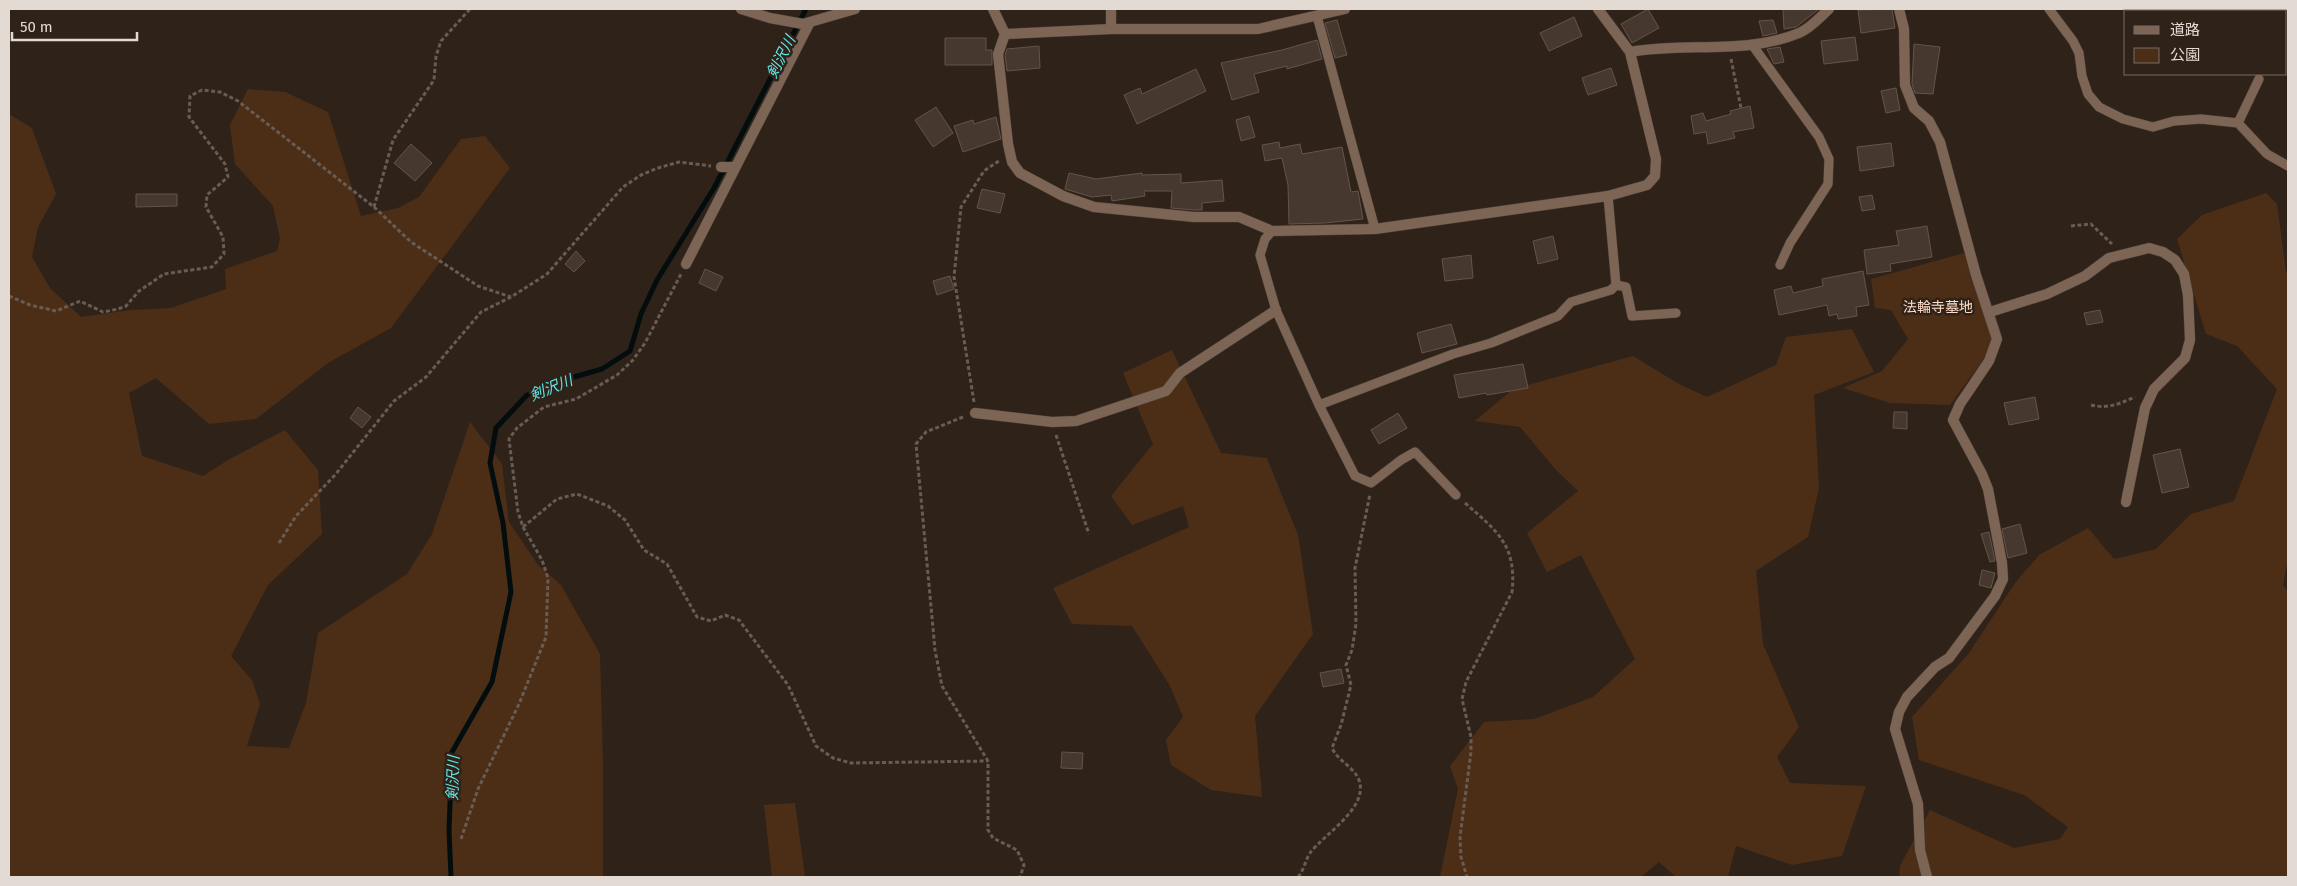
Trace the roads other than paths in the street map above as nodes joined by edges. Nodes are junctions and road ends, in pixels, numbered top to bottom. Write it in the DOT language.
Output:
graph roads {
  1 [pos="741,9"];
  2 [pos="855,9"];
  3 [pos="993,9"];
  4 [pos="1111,9"];
  5 [pos="1345,9"];
  6 [pos="1598,9"];
  7 [pos="1829,9"];
  8 [pos="1900,9"];
  9 [pos="2049,9"];
  10 [pos="1317,16"];
  11 [pos="806,23"];
  12 [pos="1111,29"];
  13 [pos="1005,34"];
  14 [pos="1753,46"];
  15 [pos="1630,52"];
  16 [pos="2259,79"];
  17 [pos="2238,123"];
  18 [pos="2288,166"];
  19 [pos="1608,196"];
  20 [pos="1375,229"];
  21 [pos="1272,231"];
  22 [pos="686,264"];
  23 [pos="1780,264"];
  24 [pos="1616,285"];
  25 [pos="1276,310"];
  26 [pos="1990,312"];
  27 [pos="1676,313"];
  28 [pos="1319,405"];
  29 [pos="975,413"];
  30 [pos="1456,495"];
  31 [pos="2126,502"];
  32 [pos="1927,877"];
  1 -- 11 [label="street"];
  2 -- 11 [label="street"];
  3 -- 13 [label="street"];
  4 -- 12 [label="street"];
  5 -- 10 [label="street"];
  6 -- 15 [label="street"];
  7 -- 14 [label="street"];
  8 -- 26 [label="street"];
  9 -- 17 [label="lane"];
  10 -- 12 [label="street"];
  10 -- 20 [label="lane"];
  11 -- 22 [label="street"];
  12 -- 13 [label="street"];
  13 -- 21 [label="street"];
  14 -- 15 [label="street"];
  14 -- 23 [label="lane"];
  15 -- 19 [label="street"];
  16 -- 17 [label="lane"];
  17 -- 18 [label="lane"];
  19 -- 20 [label="street"];
  19 -- 24 [label="lane"];
  20 -- 21 [label="street"];
  21 -- 25 [label="lane"];
  24 -- 27 [label="lane"];
  24 -- 28 [label="lane"];
  25 -- 28 [label="lane"];
  25 -- 29 [label="street"];
  26 -- 31 [label="street"];
  26 -- 32 [label="street"];
  28 -- 30 [label="lane"];
}
